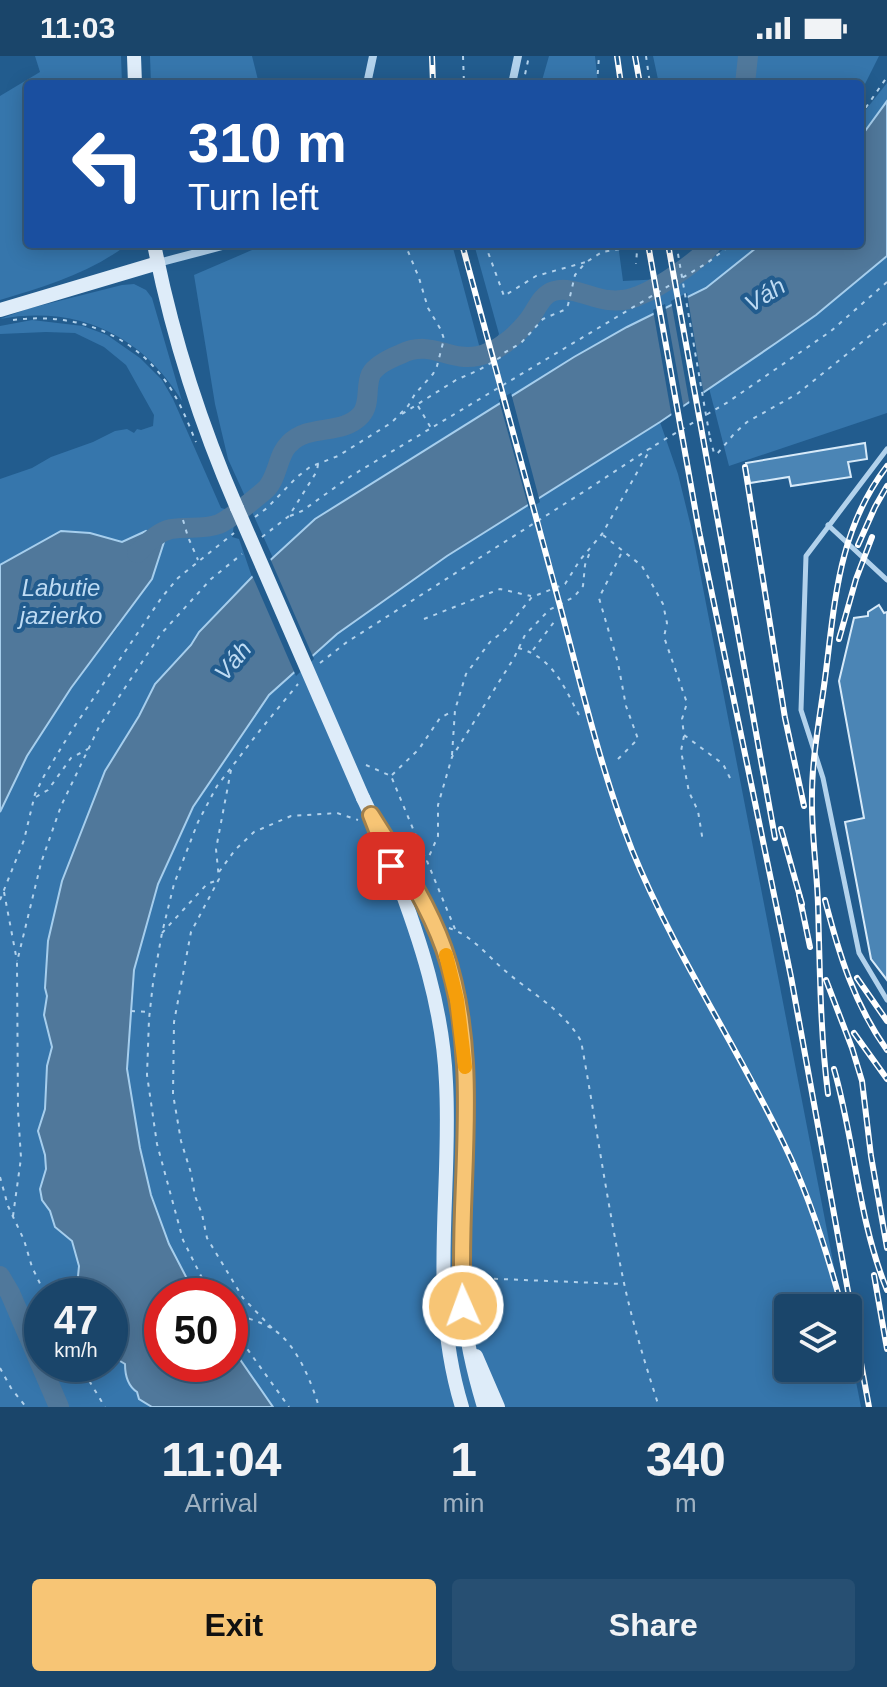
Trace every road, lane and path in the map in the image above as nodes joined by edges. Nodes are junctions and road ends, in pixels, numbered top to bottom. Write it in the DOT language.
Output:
graph roads {
  1 [pos="134,56"];
  2 [pos="373,56"];
  3 [pos="463,56"];
  4 [pos="518,56"];
  5 [pos="529,56"];
  6 [pos="599,56"];
  7 [pos="646,56"];
  8 [pos="887,77"];
  9 [pos="135,80"];
  10 [pos="368,80"];
  11 [pos="464,80"];
  12 [pos="513,80"];
  13 [pos="524,80"];
  14 [pos="597,80"];
  15 [pos="649,80"];
  16 [pos="864,110"];
  17 [pos="155,248"];
  18 [pos="215,248"];
  19 [pos="407,248"];
  20 [pos="486,248"];
  21 [pos="621,248"];
  22 [pos="636,248"];
  23 [pos="677,248"];
  24 [pos="727,248"];
  25 [pos="586,262"];
  26 [pos="158,263"];
  27 [pos="636,264"];
  28 [pos="887,282"];
  29 [pos="0,310"];
  30 [pos="13,320"];
  31 [pos="887,322"];
  32 [pos="418,405"];
  33 [pos="401,415"];
  34 [pos="432,429"];
  35 [pos="652,447"];
  36 [pos="887,449"];
  37 [pos="200,451"];
  38 [pos="318,464"];
  39 [pos="289,516"];
  40 [pos="256,517"];
  41 [pos="183,520"];
  42 [pos="828,525"];
  43 [pos="233,534"];
  44 [pos="602,534"];
  45 [pos="256,543"];
  46 [pos="591,549"];
  47 [pos="623,551"];
  48 [pos="245,552"];
  49 [pos="198,560"];
  50 [pos="887,580"];
  51 [pos="532,597"];
  52 [pos="424,619"];
  53 [pos="554,622"];
  54 [pos="518,648"];
  55 [pos="532,651"];
  56 [pos="316,667"];
  57 [pos="306,677"];
  58 [pos="455,710"];
  59 [pos="579,715"];
  60 [pos="684,735"];
  61 [pos="88,749"];
  62 [pos="452,757"];
  63 [pos="618,759"];
  64 [pos="366,765"];
  65 [pos="231,768"];
  66 [pos="391,776"];
  67 [pos="731,780"];
  68 [pos="35,797"];
  69 [pos="366,818"];
  70 [pos="703,842"];
  71 [pos="427,861"];
  72 [pos="219,873"];
  73 [pos="219,879"];
  74 [pos="3,891"];
  75 [pos="0,900"];
  76 [pos="446,927"];
  77 [pos="455,930"];
  78 [pos="162,933"];
  79 [pos="17,962"];
  80 [pos="887,1000"];
  81 [pos="131,1011"];
  82 [pos="150,1012"];
  83 [pos="0,1177"];
  84 [pos="13,1216"];
  85 [pos="39,1278"];
  86 [pos="202,1278"];
  87 [pos="462,1278"];
  88 [pos="624,1284"];
  89 [pos="248,1319"];
  90 [pos="272,1328"];
  91 [pos="467,1337"];
  92 [pos="248,1350"];
  93 [pos="0,1368"];
  94 [pos="90,1382"];
  95 [pos="26,1407"];
  96 [pos="105,1407"];
  97 [pos="289,1407"];
  98 [pos="319,1407"];
  99 [pos="462,1407"];
  100 [pos="484,1407"];
  101 [pos="498,1407"];
  102 [pos="659,1407"];
  1 -- 9 [label="main road"];
  2 -- 10 [label="street"];
  3 -- 11 [label="path"];
  4 -- 12 [label="street"];
  5 -- 13 [label="path"];
  6 -- 14 [label="path"];
  7 -- 15 [label="path"];
  8 -- 16 [label="path"];
  17 -- 26 [label="main road"];
  18 -- 26 [label="street"];
  19 -- 33 [label="path"];
  20 -- 25 [label="path"];
  21 -- 25 [label="path"];
  22 -- 27 [label="path"];
  23 -- 31 [label="path, bridge"];
  24 -- 34 [label="path"];
  25 -- 32 [label="path"];
  26 -- 29 [label="main road"];
  26 -- 69 [label="main road, bridge"];
  28 -- 35 [label="path"];
  30 -- 37 [label="path"];
  32 -- 33 [label="path"];
  32 -- 34 [label="path"];
  33 -- 38 [label="path"];
  34 -- 39 [label="path"];
  35 -- 44 [label="path"];
  35 -- 56 [label="path"];
  36 -- 42 [label="lane"];
  38 -- 39 [label="path"];
  38 -- 40 [label="path"];
  39 -- 45 [label="path"];
  41 -- 49 [label="path"];
  42 -- 50 [label="lane"];
  42 -- 80 [label="lane"];
  43 -- 49 [label="path"];
  44 -- 46 [label="path"];
  44 -- 47 [label="path"];
  46 -- 51 [label="path"];
  46 -- 54 [label="path"];
  47 -- 60 [label="path"];
  47 -- 63 [label="path"];
  48 -- 61 [label="path"];
  49 -- 68 [label="path"];
  51 -- 52 [label="path"];
  51 -- 58 [label="path"];
  53 -- 55 [label="path"];
  54 -- 55 [label="path"];
  54 -- 62 [label="path"];
  55 -- 59 [label="path"];
  57 -- 65 [label="path"];
  58 -- 62 [label="path"];
  58 -- 66 [label="path"];
  60 -- 67 [label="path"];
  60 -- 70 [label="path"];
  61 -- 68 [label="path"];
  61 -- 79 [label="path"];
  62 -- 71 [label="path"];
  64 -- 66 [label="path"];
  65 -- 72 [label="path"];
  65 -- 78 [label="path"];
  66 -- 71 [label="path"];
  68 -- 74 [label="path"];
  69 -- 72 [label="path"];
  69 -- 87 [label="main road"];
  69 -- 99 [label="main road"];
  71 -- 77 [label="path"];
  72 -- 73 [label="path"];
  73 -- 78 [label="path"];
  73 -- 90 [label="path"];
  74 -- 75 [label="path"];
  74 -- 79 [label="path"];
  76 -- 77 [label="path"];
  77 -- 88 [label="path"];
  78 -- 82 [label="path"];
  79 -- 84 [label="path"];
  81 -- 82 [label="path"];
  82 -- 86 [label="path"];
  83 -- 84 [label="path"];
  84 -- 85 [label="path"];
  87 -- 88 [label="path"];
  87 -- 91 [label="main road"];
  88 -- 102 [label="path"];
  89 -- 90 [label="path"];
  90 -- 98 [label="path"];
  91 -- 100 [label="main road"];
  91 -- 101 [label="main road"];
  92 -- 97 [label="path"];
  93 -- 95 [label="path"];
  94 -- 96 [label="path"];
}
